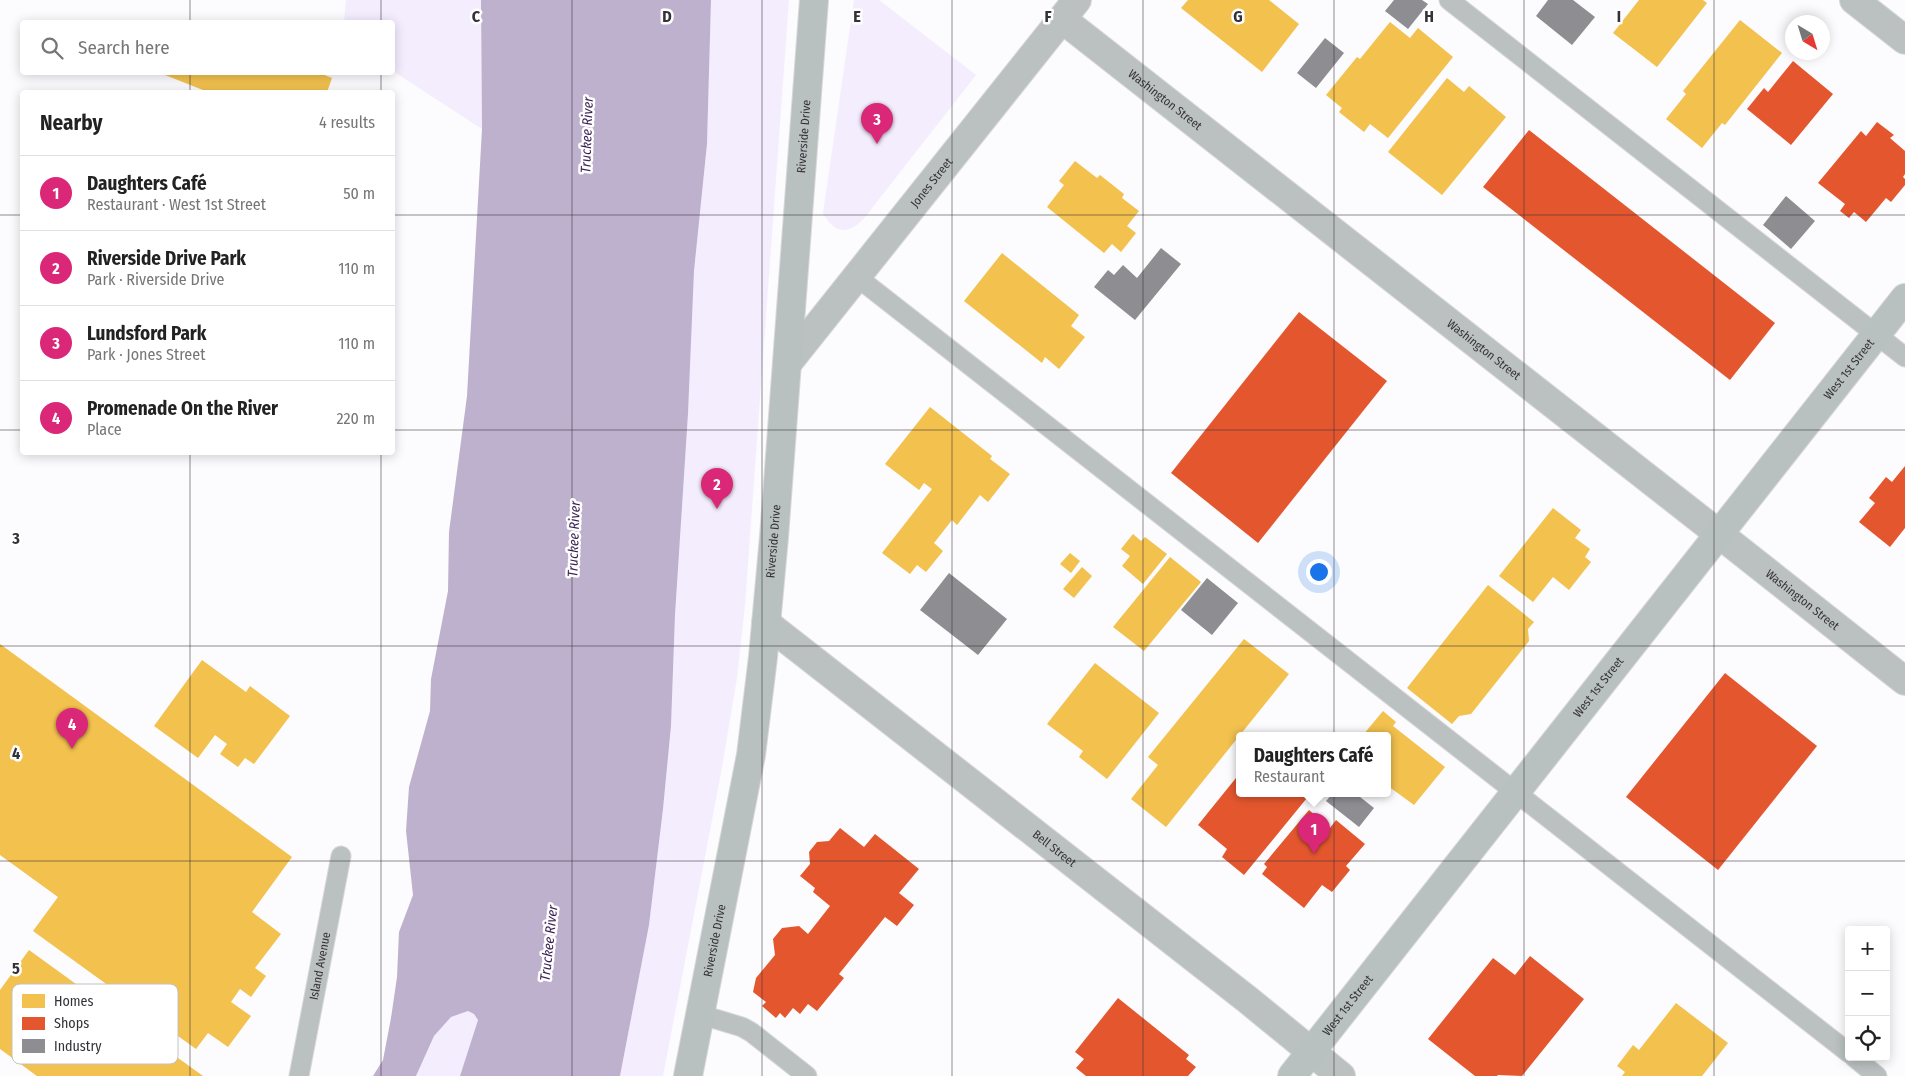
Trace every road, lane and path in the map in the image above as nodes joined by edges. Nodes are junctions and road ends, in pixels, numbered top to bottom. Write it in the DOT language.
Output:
graph roads {
  1 [pos="814,0"];
  2 [pos="1449,0"];
  3 [pos="1854,0"];
  4 [pos="1069,10"];
  5 [pos="1905,40"];
  6 [pos="857,277"];
  7 [pos="1905,298"];
  8 [pos="1876,334"];
  9 [pos="1905,357"];
  10 [pos="787,364"];
  11 [pos="1719,534"];
  12 [pos="766,623"];
  13 [pos="1905,681"];
  14 [pos="1516,793"];
  15 [pos="341,856"];
  16 [pos="699,1014"];
  17 [pos="1845,1050"];
  18 [pos="1311,1052"];
  19 [pos="1859,1061"];
  20 [pos="299,1076"];
  21 [pos="688,1076"];
  22 [pos="807,1076"];
  23 [pos="1292,1076"];
  24 [pos="1341,1076"];
  25 [pos="1877,1076"];
  1 -- 10 [label="street, Riverside Drive"];
  2 -- 8 [label="lane"];
  3 -- 5 [label="street"];
  4 -- 6 [label="street, Jones Street"];
  4 -- 11 [label="street, Washington Street"];
  6 -- 10 [label="street, Jones Street"];
  6 -- 14 [label="lane"];
  7 -- 8 [label="street, West 1st Street"];
  8 -- 9 [label="lane"];
  8 -- 11 [label="street, West 1st Street"];
  10 -- 12 [label="street, Riverside Drive"];
  11 -- 13 [label="street, Washington Street"];
  11 -- 14 [label="street, West 1st Street"];
  12 -- 16 [label="street, Riverside Drive"];
  12 -- 18 [label="street, Bell Street"];
  14 -- 17 [label="lane"];
  14 -- 18 [label="street, West 1st Street"];
  15 -- 20 [label="lane, Island Avenue"];
  16 -- 21 [label="street, Riverside Drive"];
  16 -- 22 [label="lane"];
  18 -- 23 [label="street, West 1st Street"];
  18 -- 24 [label="street, Bell Street"];
  19 -- 25 [label="lane"];
}
